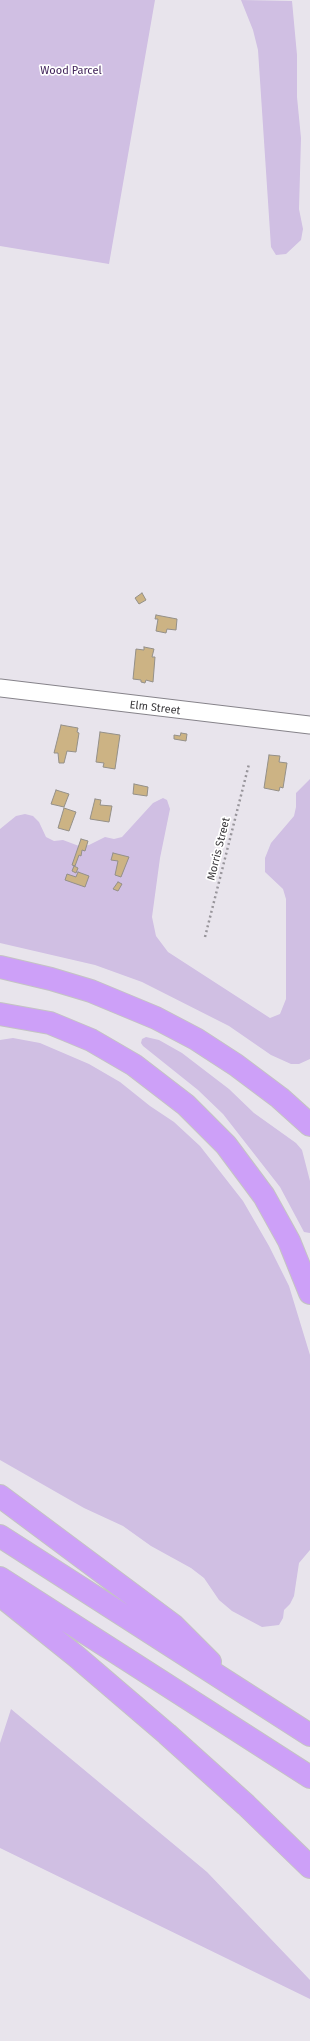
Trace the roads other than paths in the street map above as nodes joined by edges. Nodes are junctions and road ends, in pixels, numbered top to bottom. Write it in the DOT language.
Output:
graph roads {
  1 [pos="0,688"];
  2 [pos="310,725"];
  3 [pos="0,967"];
  4 [pos="0,1014"];
  5 [pos="310,1125"];
  6 [pos="310,1293"];
  7 [pos="0,1496"];
  8 [pos="0,1536"];
  9 [pos="0,1578"];
  10 [pos="0,1595"];
  11 [pos="226,1681"];
  12 [pos="310,1735"];
  13 [pos="310,1777"];
  14 [pos="310,1867"];
  1 -- 2 [label="street, Elm Street"];
  3 -- 5 [label="highway"];
  4 -- 6 [label="highway"];
  7 -- 11 [label="highway"];
  8 -- 11 [label="highway"];
  9 -- 13 [label="highway"];
  10 -- 14 [label="highway"];
  11 -- 12 [label="highway"];
}
